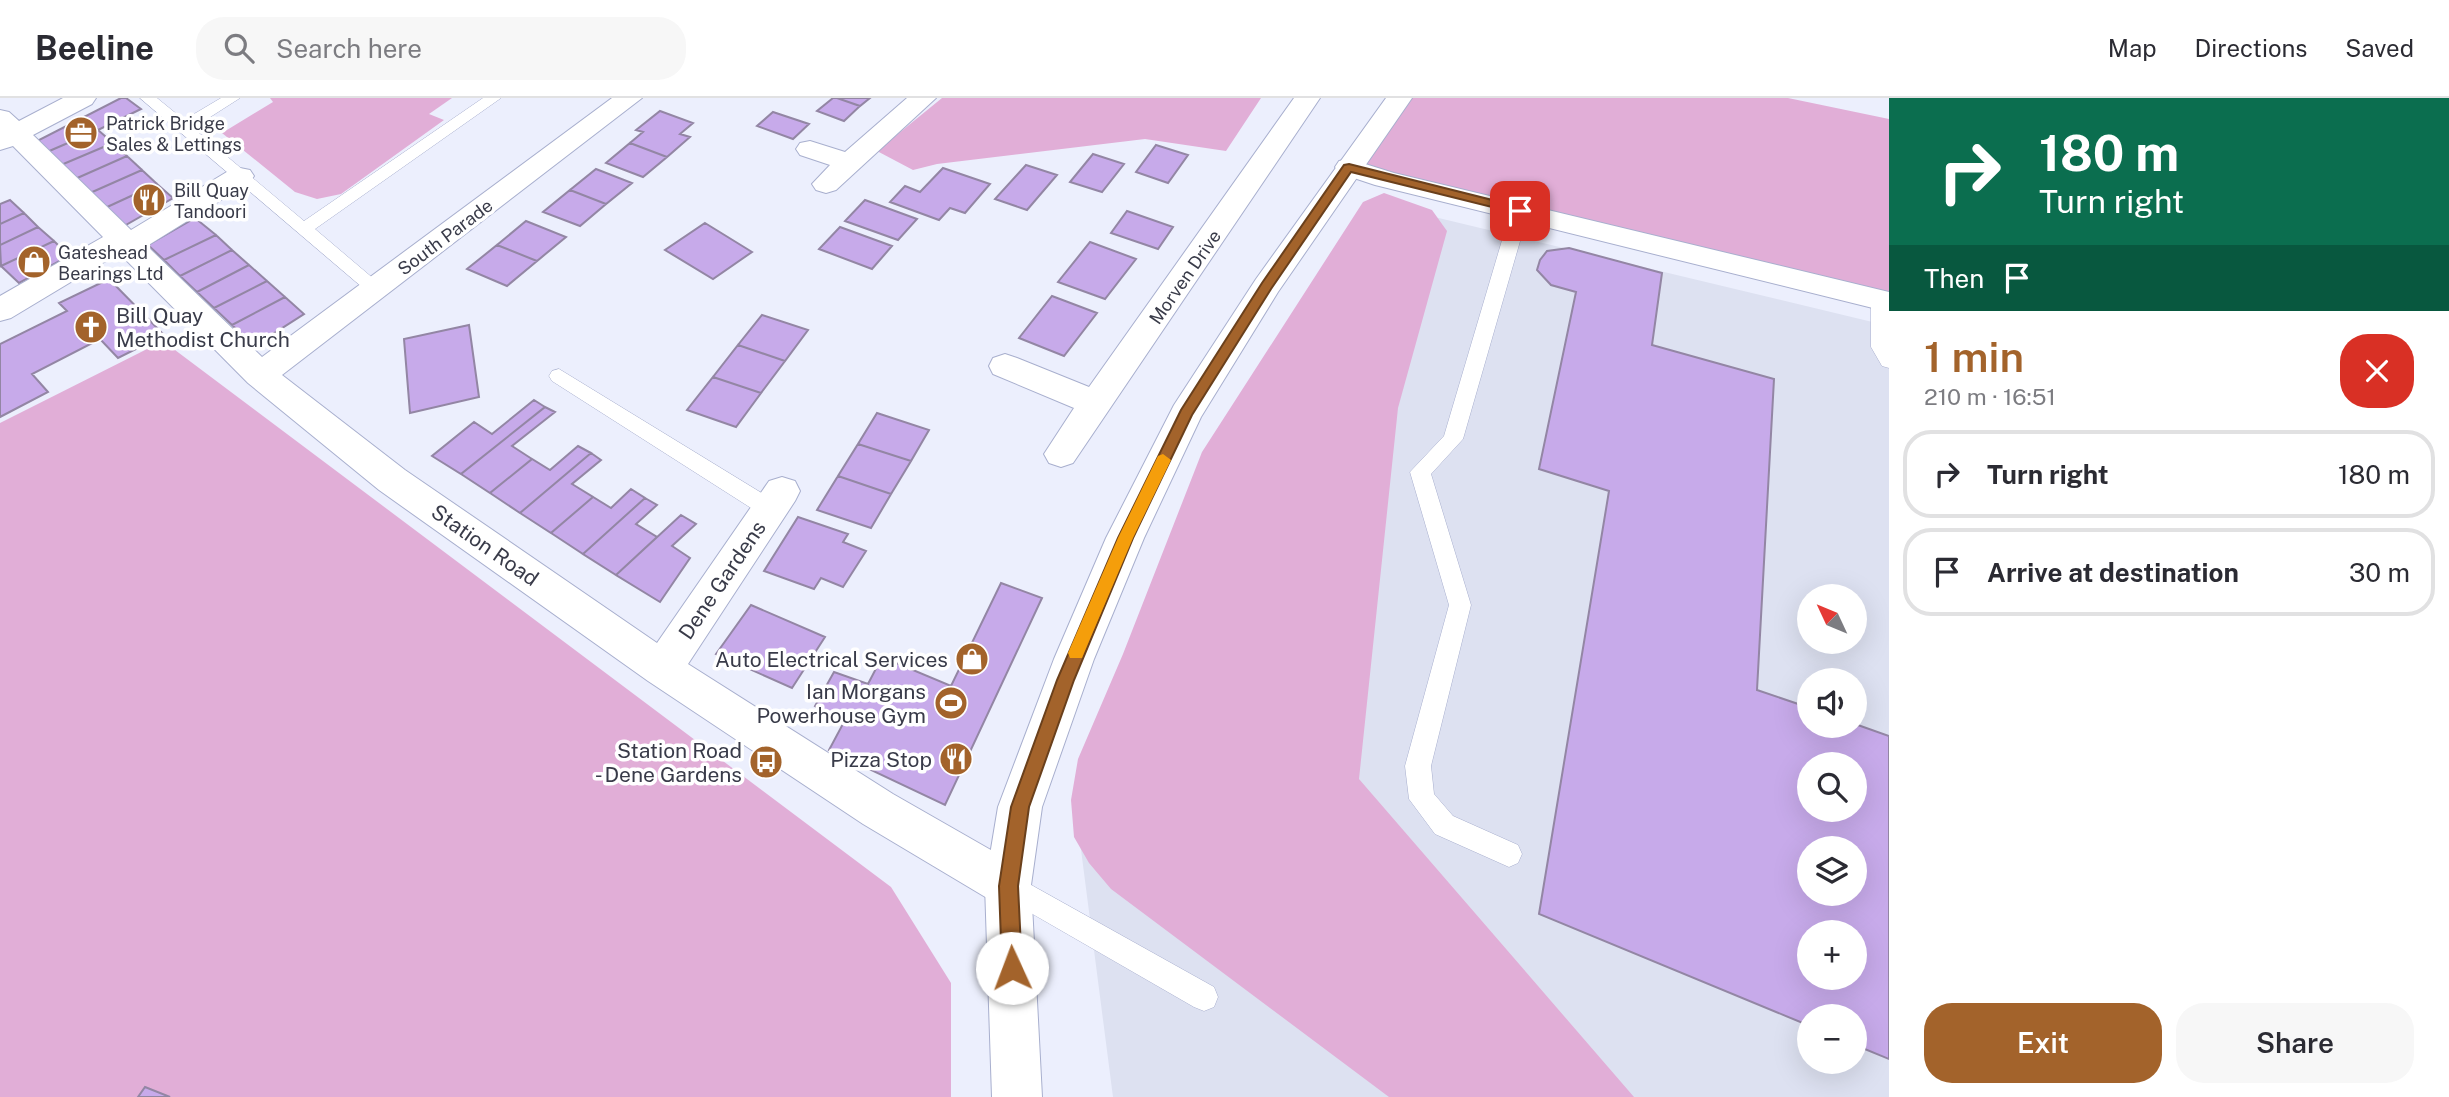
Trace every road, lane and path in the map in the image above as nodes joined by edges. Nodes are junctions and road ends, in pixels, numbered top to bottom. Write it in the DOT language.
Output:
graph roads {
  1 [pos="83,98"];
  2 [pos="148,98"];
  3 [pos="232,98"];
  4 [pos="493,98"];
  5 [pos="629,98"];
  6 [pos="923,98"];
  7 [pos="1307,98"];
  8 [pos="1399,98"];
  9 [pos="184,127"];
  10 [pos="6,131"];
  11 [pos="810,149"];
  12 [pos="850,163"];
  13 [pos="1349,167"];
  14 [pos="240,176"];
  15 [pos="826,184"];
  16 [pos="1520,211"];
  17 [pos="304,229"];
  18 [pos="126,241"];
  19 [pos="375,289"];
  20 [pos="1884,301"];
  21 [pos="0,310"];
  22 [pos="1889,361"];
  23 [pos="1005,366"];
  24 [pos="260,375"];
  25 [pos="559,376"];
  26 [pos="1097,404"];
  27 [pos="1061,454"];
  28 [pos="776,500"];
  29 [pos="663,669"];
  30 [pos="1509,854"];
  31 [pos="1009,886"];
  32 [pos="1205,997"];
  33 [pos="1017,1097"];
  1 -- 10 [label="street"];
  2 -- 9 [label="lane"];
  3 -- 9 [label="lane"];
  4 -- 17 [label="lane"];
  5 -- 19 [label="street, South Parade"];
  6 -- 12 [label="street"];
  7 -- 26 [label="street, Morven Drive"];
  8 -- 13 [label="street"];
  9 -- 14 [label="lane"];
  10 -- 18 [label="street, Station Road"];
  11 -- 12 [label="street"];
  12 -- 15 [label="street"];
  13 -- 16 [label="street"];
  13 -- 31 [label="street"];
  14 -- 17 [label="lane"];
  14 -- 18 [label="street"];
  16 -- 20 [label="street"];
  16 -- 30 [label="lane"];
  17 -- 19 [label="lane"];
  18 -- 21 [label="street"];
  18 -- 24 [label="street, Station Road"];
  19 -- 24 [label="street, South Parade"];
  20 -- 22 [label="lane"];
  23 -- 26 [label="street"];
  24 -- 29 [label="street, Station Road"];
  25 -- 28 [label="lane"];
  26 -- 27 [label="street, Morven Drive"];
  28 -- 29 [label="street, Dene Gardens"];
  29 -- 31 [label="street, Station Road"];
  31 -- 32 [label="lane"];
  31 -- 33 [label="street"];
}
